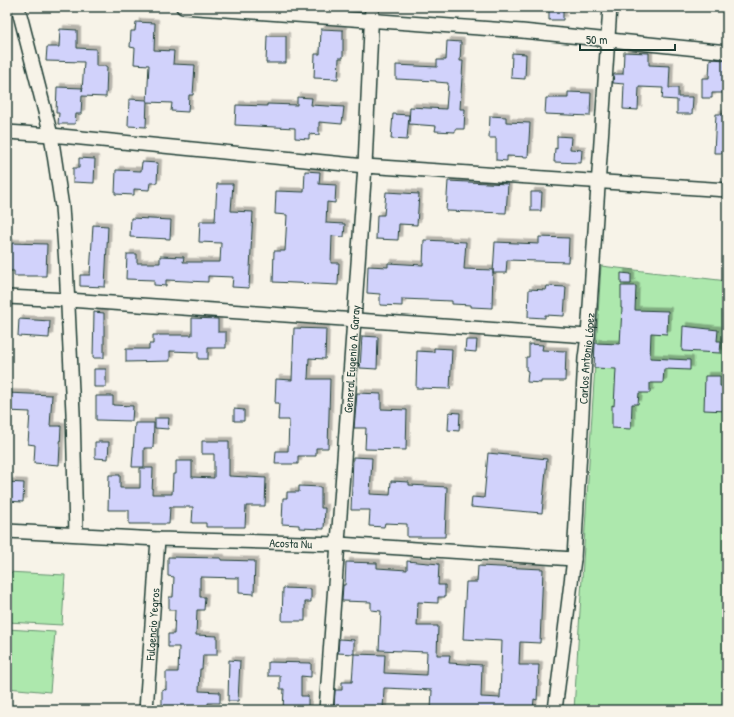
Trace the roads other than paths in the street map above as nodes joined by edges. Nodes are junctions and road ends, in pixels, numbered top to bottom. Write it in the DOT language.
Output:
graph roads {
  1 [pos="18,7"];
  2 [pos="183,7"];
  3 [pos="610,7"];
  4 [pos="372,13"];
  5 [pos="608,41"];
  6 [pos="727,52"];
  7 [pos="7,132"];
  8 [pos="51,135"];
  9 [pos="365,166"];
  10 [pos="599,181"];
  11 [pos="727,190"];
  12 [pos="7,297"];
  13 [pos="68,300"];
  14 [pos="353,320"];
  15 [pos="588,336"];
  16 [pos="7,531"];
  17 [pos="76,534"];
  18 [pos="158,539"];
  19 [pos="338,544"];
  20 [pos="574,559"];
  21 [pos="146,710"];
  22 [pos="326,710"];
  23 [pos="555,710"];
  1 -- 8 [label="street"];
  2 -- 4 [label="street"];
  3 -- 5 [label="street, Carlos Antonio López"];
  4 -- 5 [label="street"];
  4 -- 9 [label="street, General Eugenio A. Garay"];
  5 -- 6 [label="street"];
  5 -- 10 [label="street, Carlos Antonio López"];
  7 -- 8 [label="street"];
  8 -- 9 [label="street"];
  8 -- 13 [label="street"];
  9 -- 10 [label="street"];
  9 -- 14 [label="street, General Eugenio A. Garay"];
  10 -- 11 [label="street"];
  10 -- 15 [label="street, Carlos Antonio López"];
  12 -- 13 [label="street"];
  13 -- 14 [label="street"];
  13 -- 17 [label="street"];
  14 -- 15 [label="street"];
  14 -- 19 [label="street, General Eugenio A. Garay"];
  15 -- 20 [label="street, Carlos Antonio López"];
  16 -- 17 [label="street, Acosta Ñu"];
  17 -- 18 [label="street, Acosta Ñu"];
  18 -- 19 [label="street, Acosta Ñu"];
  18 -- 21 [label="street, Fulgencio Yegros"];
  19 -- 20 [label="street, Acosta Ñu"];
  19 -- 22 [label="street, General Eugenio A. Garay"];
  20 -- 23 [label="street, Carlos Antonio López"];
}
